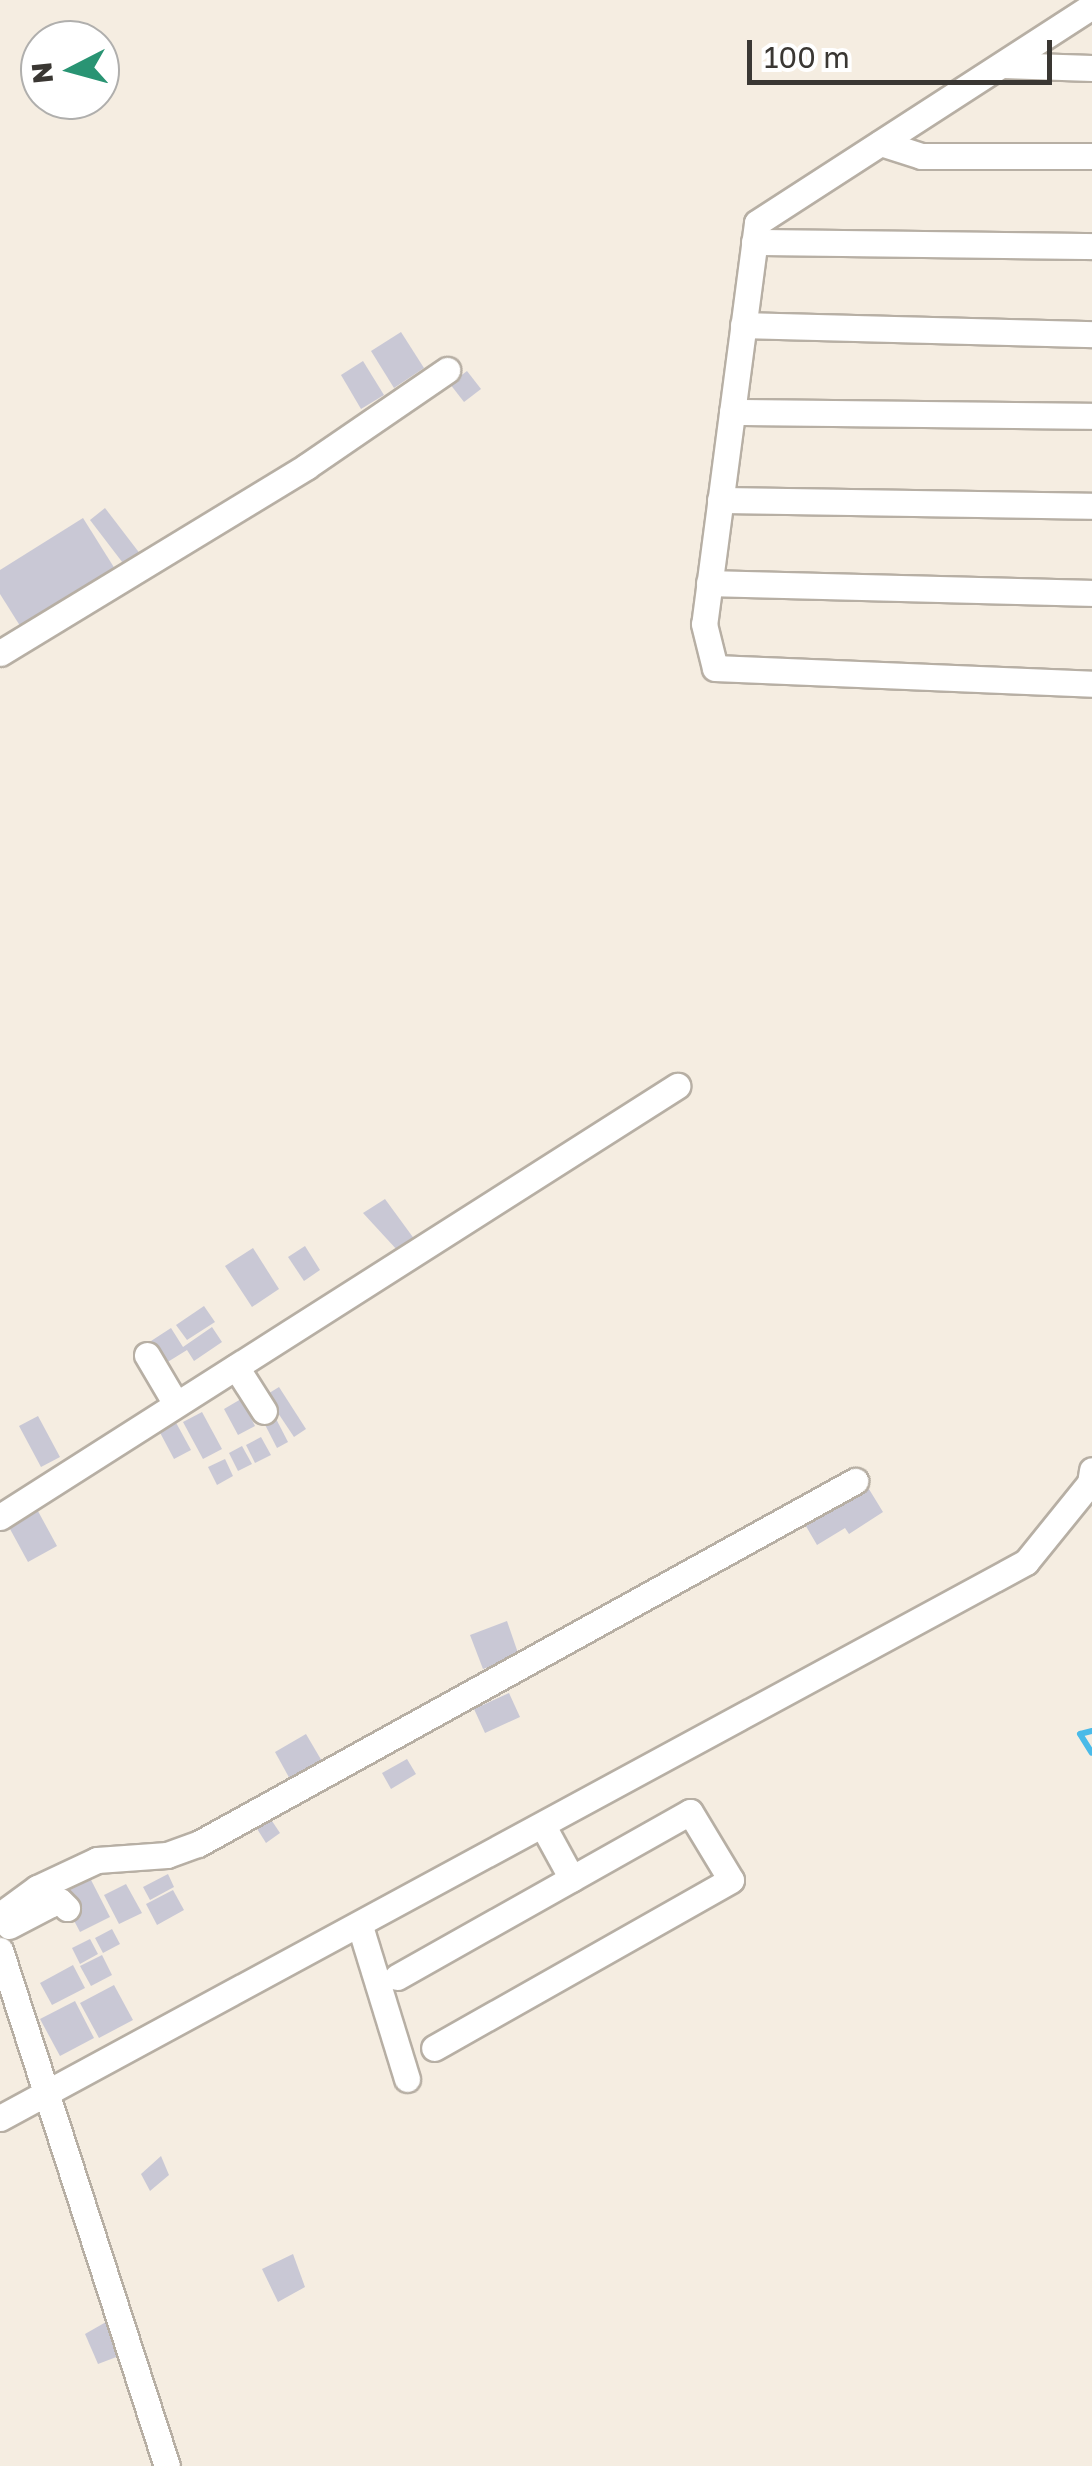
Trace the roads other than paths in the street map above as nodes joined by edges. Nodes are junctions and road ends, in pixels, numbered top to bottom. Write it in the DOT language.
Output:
graph roads {
  1 [pos="1092,6"];
  2 [pos="1001,65"];
  3 [pos="1092,68"];
  4 [pos="881,143"];
  5 [pos="1092,156"];
  6 [pos="754,242"];
  7 [pos="1092,246"];
  8 [pos="743,325"];
  9 [pos="1092,334"];
  10 [pos="447,370"];
  11 [pos="732,412"];
  12 [pos="1092,416"];
  13 [pos="720,500"];
  14 [pos="1092,506"];
  15 [pos="709,584"];
  16 [pos="1092,594"];
  17 [pos="0,653"];
  18 [pos="1092,684"];
  19 [pos="676,1086"];
  20 [pos="147,1355"];
  21 [pos="236,1366"];
  22 [pos="176,1404"];
  23 [pos="264,1411"];
  24 [pos="1092,1470"];
  25 [pos="854,1481"];
  26 [pos="0,1517"];
  27 [pos="543,1826"];
  28 [pos="572,1879"];
  29 [pos="67,1908"];
  30 [pos="0,1915"];
  31 [pos="360,1926"];
  32 [pos="1,1942"];
  33 [pos="398,1977"];
  34 [pos="434,2048"];
  35 [pos="407,2079"];
  36 [pos="49,2094"];
  37 [pos="0,2118"];
  38 [pos="167,2466"];
  1 -- 2 [label="street"];
  2 -- 3 [label="street"];
  2 -- 4 [label="street"];
  4 -- 5 [label="street"];
  4 -- 6 [label="street"];
  6 -- 7 [label="street"];
  6 -- 8 [label="street"];
  8 -- 9 [label="street"];
  8 -- 11 [label="street"];
  10 -- 17 [label="street"];
  11 -- 12 [label="street"];
  11 -- 13 [label="street"];
  13 -- 14 [label="street"];
  13 -- 15 [label="street"];
  15 -- 16 [label="street"];
  15 -- 18 [label="street"];
  19 -- 21 [label="street"];
  20 -- 22 [label="street"];
  21 -- 22 [label="street"];
  21 -- 23 [label="street"];
  22 -- 26 [label="street"];
  24 -- 27 [label="street"];
  25 -- 30 [label="street"];
  27 -- 28 [label="street"];
  27 -- 31 [label="street"];
  28 -- 33 [label="street"];
  28 -- 34 [label="street"];
  29 -- 32 [label="street"];
  31 -- 35 [label="street"];
  31 -- 36 [label="street"];
  32 -- 36 [label="street"];
  36 -- 37 [label="street"];
  36 -- 38 [label="street"];
}
